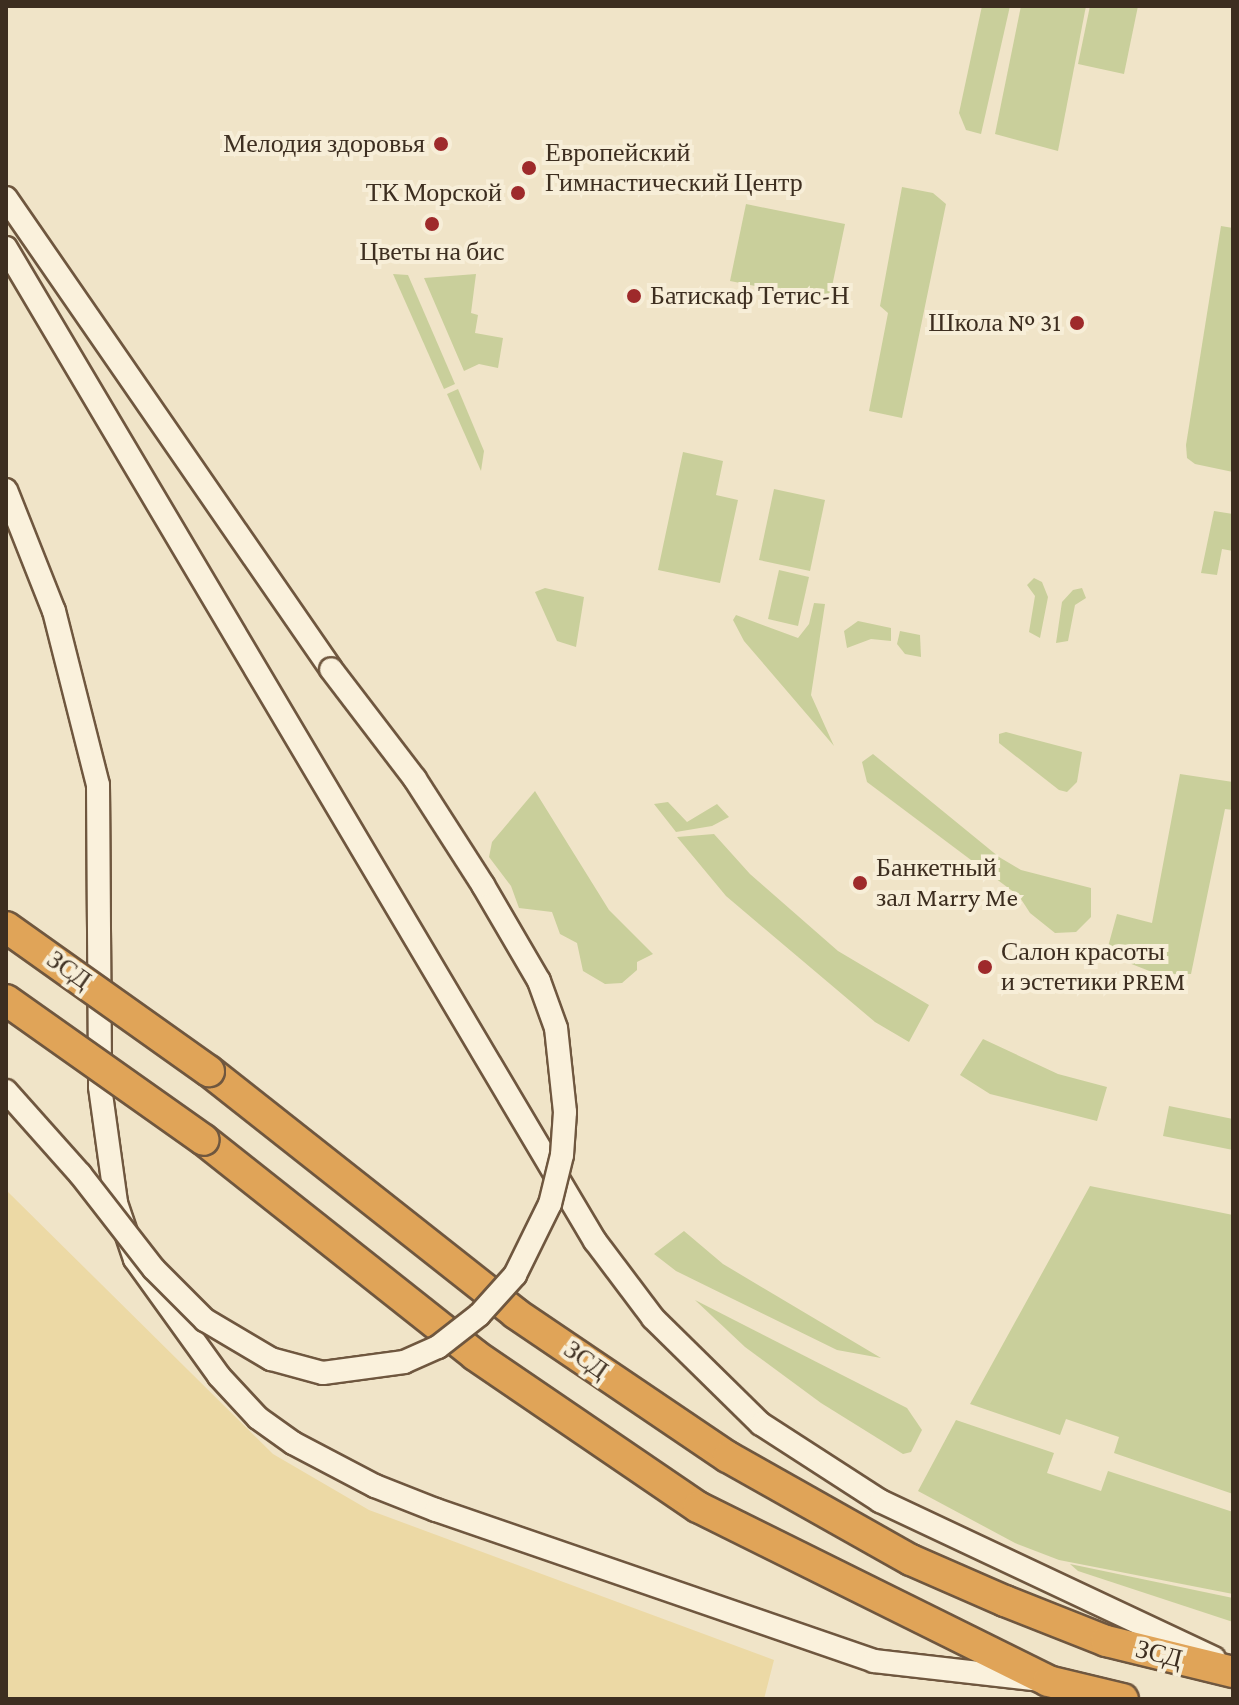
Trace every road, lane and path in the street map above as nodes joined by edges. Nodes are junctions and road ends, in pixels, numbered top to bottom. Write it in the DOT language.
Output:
graph roads {
  1 [pos="6,198"];
  2 [pos="6,248"];
  3 [pos="6,490"];
  4 [pos="6,927"];
  5 [pos="6,1000"];
  6 [pos="6,1091"];
  7 [pos="1233,1670"];
  8 [pos="1048,1681"];
  9 [pos="1123,1699"];
  1 -- 6 [label="main road, bridge"];
  2 -- 7 [label="main road"];
  3 -- 8 [label="main road"];
  4 -- 7 [label="highway, ЗСД, bridge"];
  5 -- 8 [label="highway, ЗСД, bridge"];
  8 -- 9 [label="highway, ЗСД"];
}
